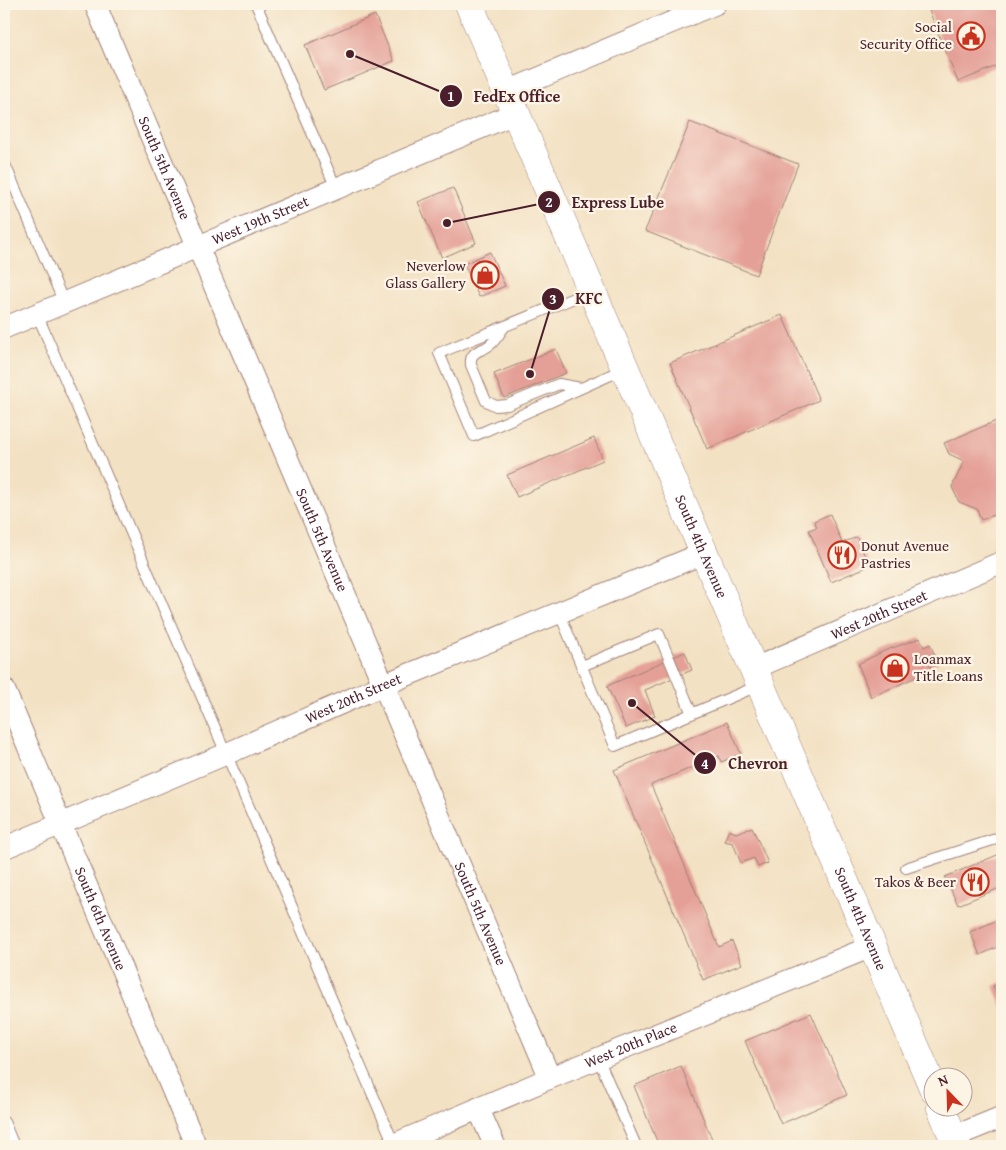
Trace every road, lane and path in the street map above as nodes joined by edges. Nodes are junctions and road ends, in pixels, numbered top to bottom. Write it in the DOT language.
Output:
graph roads {
  1 [pos="94,4"];
  2 [pos="256,4"];
  3 [pos="469,4"];
  4 [pos="715,4"];
  5 [pos="511,103"];
  6 [pos="4,162"];
  7 [pos="336,188"];
  8 [pos="198,246"];
  9 [pos="592,290"];
  10 [pos="64,303"];
  11 [pos="37,314"];
  12 [pos="505,325"];
  13 [pos="4,328"];
  14 [pos="625,369"];
  15 [pos="581,388"];
  16 [pos="704,553"];
  17 [pos="1002,562"];
  18 [pos="560,612"];
  19 [pos="582,666"];
  20 [pos="758,676"];
  21 [pos="383,685"];
  22 [pos="4,690"];
  23 [pos="692,714"];
  24 [pos="226,754"];
  25 [pos="61,824"];
  26 [pos="1002,837"];
  27 [pos="4,848"];
  28 [pos="906,868"];
  29 [pos="873,946"];
  30 [pos="598,1058"];
  31 [pos="925,1068"];
  32 [pos="550,1078"];
  33 [pos="478,1108"];
  34 [pos="1002,1117"];
  35 [pos="945,1118"];
  36 [pos="4,1122"];
  37 [pos="955,1142"];
  38 [pos="392,1145"];
  39 [pos="14,1146"];
  40 [pos="196,1146"];
  41 [pos="495,1146"];
  42 [pos="636,1146"];
  1 -- 8 [label="street, South 5th Avenue"];
  2 -- 7 [label="lane"];
  3 -- 5 [label="main road, South 4th Avenue"];
  4 -- 5 [label="street, West 19th Street"];
  5 -- 7 [label="street, West 19th Street"];
  5 -- 9 [label="main road, South 4th Avenue"];
  6 -- 10 [label="lane"];
  7 -- 8 [label="street, West 19th Street"];
  8 -- 10 [label="street, West 19th Street"];
  8 -- 21 [label="street, South 5th Avenue"];
  9 -- 12 [label="lane"];
  9 -- 14 [label="main road, South 4th Avenue"];
  10 -- 11 [label="street, West 19th Street"];
  11 -- 13 [label="street, West 19th Street"];
  11 -- 24 [label="lane"];
  12 -- 15 [label="lane"];
  12 -- 15 [label="lane"];
  14 -- 15 [label="lane"];
  14 -- 16 [label="main road, South 4th Avenue"];
  16 -- 18 [label="street, West 20th Street"];
  16 -- 20 [label="main road, South 4th Avenue"];
  17 -- 20 [label="street, West 20th Street"];
  18 -- 19 [label="lane"];
  18 -- 21 [label="street, West 20th Street"];
  19 -- 23 [label="lane"];
  19 -- 23 [label="lane"];
  20 -- 23 [label="lane"];
  20 -- 29 [label="main road, South 4th Avenue"];
  21 -- 24 [label="street, West 20th Street"];
  21 -- 32 [label="street, South 5th Avenue"];
  22 -- 25 [label="street, South 6th Avenue"];
  24 -- 25 [label="street, West 20th Street"];
  24 -- 38 [label="lane"];
  25 -- 27 [label="street, West 20th Street"];
  25 -- 40 [label="street, South 6th Avenue"];
  26 -- 28 [label="lane"];
  29 -- 30 [label="street, West 20th Place"];
  29 -- 31 [label="main road, South 4th Avenue"];
  30 -- 32 [label="street, West 20th Place"];
  30 -- 42 [label="lane"];
  32 -- 33 [label="street, West 20th Place"];
  33 -- 38 [label="street, West 20th Place"];
  33 -- 41 [label="street"];
  34 -- 37 [label="street"];
  35 -- 37 [label="main road"];
  36 -- 39 [label="lane"];
}
